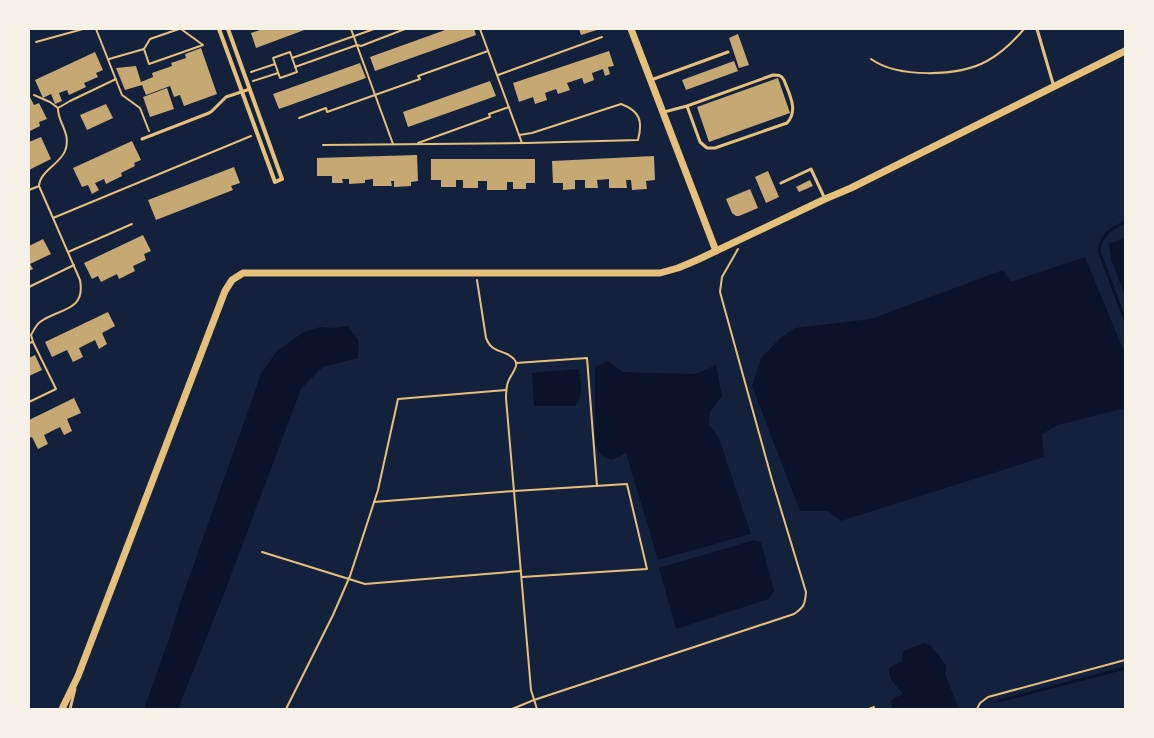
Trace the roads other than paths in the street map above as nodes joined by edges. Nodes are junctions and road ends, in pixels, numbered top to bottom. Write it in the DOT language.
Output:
graph roads {
  1 [pos="219,29"];
  2 [pos="228,29"];
  3 [pos="631,29"];
  4 [pos="1037,29"];
  5 [pos="1125,51"];
  6 [pos="728,52"];
  7 [pos="650,80"];
  8 [pos="1054,87"];
  9 [pos="250,89"];
  10 [pos="242,92"];
  11 [pos="687,106"];
  12 [pos="662,113"];
  13 [pos="142,139"];
  14 [pos="781,183"];
  15 [pos="825,199"];
  16 [pos="716,251"];
  17 [pos="78,676"];
  18 [pos="62,709"];
  19 [pos="70,709"];
  1 -- 10 [label="street"];
  2 -- 9 [label="street"];
  3 -- 7 [label="street"];
  4 -- 8 [label="lane"];
  5 -- 8 [label="street"];
  6 -- 7 [label="lane"];
  7 -- 12 [label="street"];
  8 -- 15 [label="street"];
  9 -- 10 [label="lane"];
  9 -- 10 [label="street"];
  10 -- 13 [label="lane"];
  11 -- 11 [label="lane"];
  11 -- 12 [label="lane"];
  12 -- 16 [label="street"];
  14 -- 15 [label="lane"];
  15 -- 16 [label="street"];
  16 -- 17 [label="street"];
  17 -- 18 [label="street"];
  17 -- 19 [label="lane"];
}
